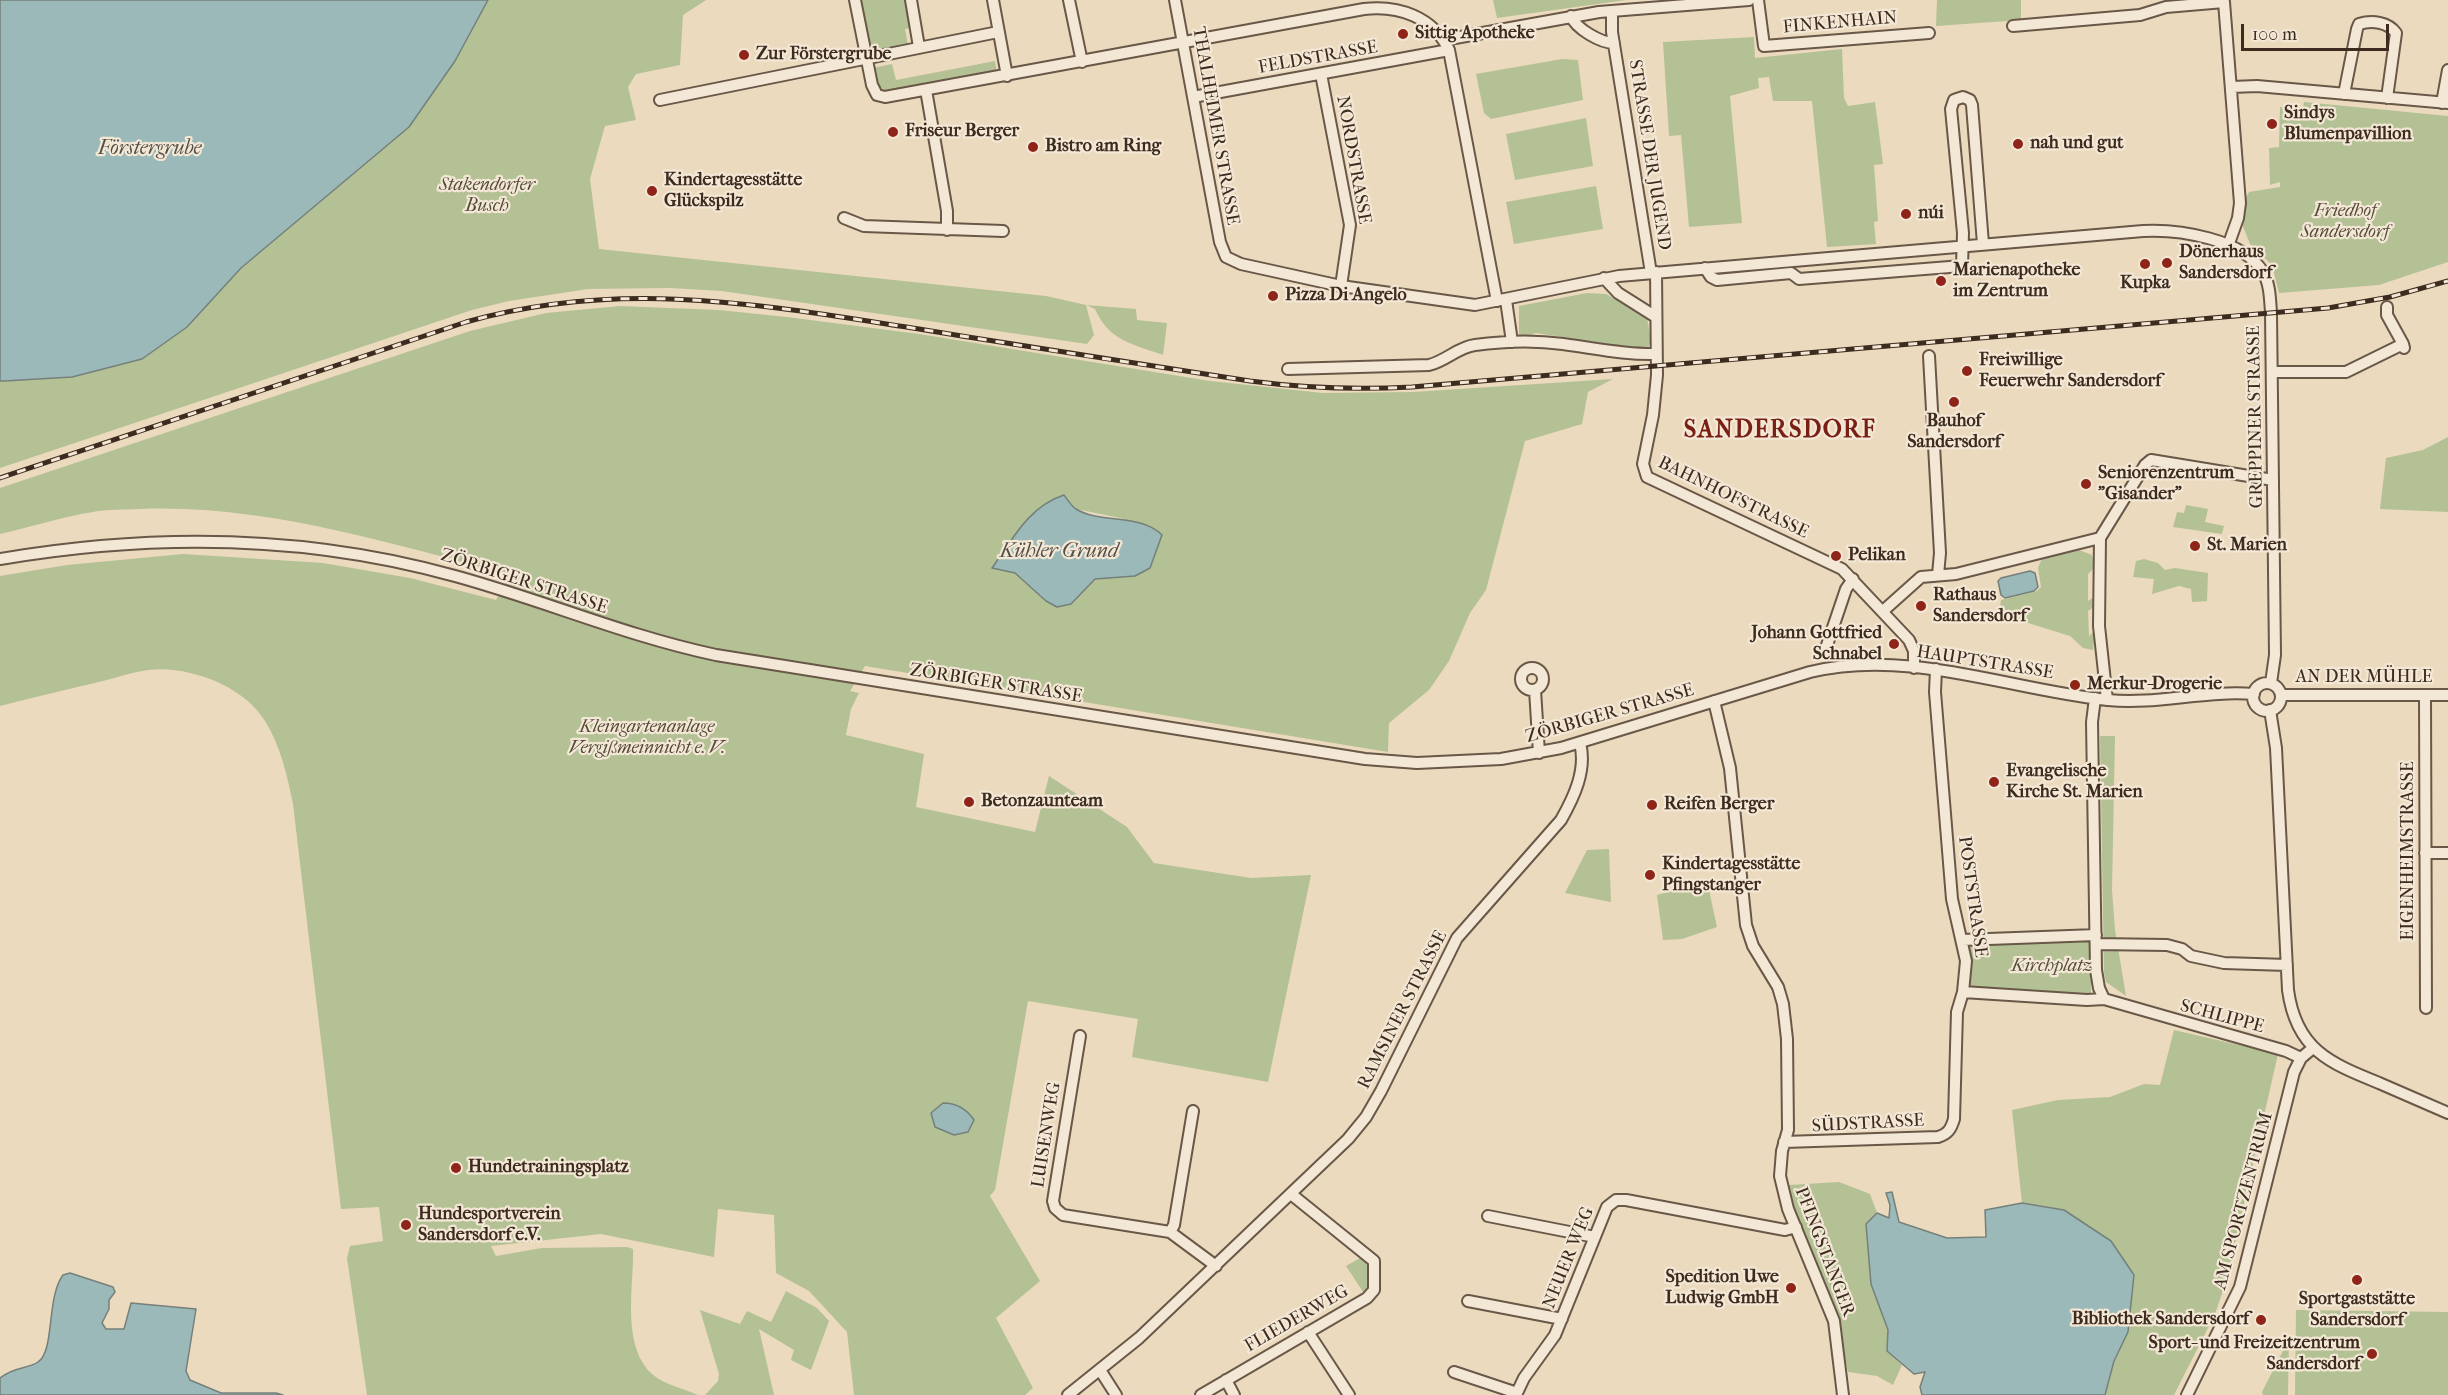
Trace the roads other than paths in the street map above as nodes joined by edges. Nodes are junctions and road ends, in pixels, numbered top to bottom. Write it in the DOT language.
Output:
graph roads {
  1 [pos="855,0"];
  2 [pos="911,0"];
  3 [pos="993,0"];
  4 [pos="1069,0"];
  5 [pos="1175,0"];
  6 [pos="1749,0"];
  7 [pos="1758,0"];
  8 [pos="1657,4"];
  9 [pos="1612,11"];
  10 [pos="1572,16"];
  11 [pos="2013,26"];
  12 [pos="999,32"];
  13 [pos="1929,33"];
  14 [pos="1184,43"];
  15 [pos="1614,43"];
  16 [pos="1446,45"];
  17 [pos="920,47"];
  18 [pos="866,59"];
  19 [pos="1082,62"];
  20 [pos="2448,70"];
  21 [pos="1321,74"];
  22 [pos="1007,76"];
  23 [pos="2232,87"];
  24 [pos="926,90"];
  25 [pos="2344,94"];
  26 [pos="1193,97"];
  27 [pos="2387,98"];
  28 [pos="660,100"];
  29 [pos="2445,103"];
  30 [pos="844,218"];
  31 [pos="947,230"];
  32 [pos="1003,231"];
  33 [pos="1983,244"];
  34 [pos="1961,246"];
  35 [pos="2228,246"];
  36 [pos="1869,254"];
  37 [pos="1794,260"];
  38 [pos="1705,268"];
  39 [pos="1654,272"];
  40 [pos="1791,273"];
  41 [pos="1870,273"];
  42 [pos="1604,278"];
  43 [pos="1341,286"];
  44 [pos="1502,301"];
  45 [pos="2387,307"];
  46 [pos="1656,317"];
  47 [pos="1512,342"];
  48 [pos="1656,354"];
  49 [pos="1929,356"];
  50 [pos="1288,369"];
  51 [pos="2272,372"];
  52 [pos="2273,480"];
  53 [pos="2100,538"];
  54 [pos="0,559"];
  55 [pos="1938,575"];
  56 [pos="1853,579"];
  57 [pos="1883,611"];
  58 [pos="1825,651"];
  59 [pos="1914,668"];
  60 [pos="1936,669"];
  61 [pos="2271,683"];
  62 [pos="1535,690"];
  63 [pos="2254,694"];
  64 [pos="2281,695"];
  65 [pos="2425,695"];
  66 [pos="2448,695"];
  67 [pos="2095,698"];
  68 [pos="2107,700"];
  69 [pos="1714,702"];
  70 [pos="2270,710"];
  71 [pos="1580,743"];
  72 [pos="1539,753"];
  73 [pos="2425,853"];
  74 [pos="2448,853"];
  75 [pos="1962,940"];
  76 [pos="2096,940"];
  77 [pos="2287,965"];
  78 [pos="1963,992"];
  79 [pos="2104,999"];
  80 [pos="2426,1008"];
  81 [pos="1080,1036"];
  82 [pos="2313,1048"];
  83 [pos="2301,1058"];
  84 [pos="1193,1111"];
  85 [pos="2448,1113"];
  86 [pos="1951,1128"];
  87 [pos="1784,1142"];
  88 [pos="1291,1194"];
  89 [pos="1488,1216"];
  90 [pos="1796,1227"];
  91 [pos="1170,1232"];
  92 [pos="1595,1237"];
  93 [pos="1216,1266"];
  94 [pos="1468,1301"];
  95 [pos="1562,1319"];
  96 [pos="1308,1332"];
  97 [pos="1100,1370"];
  98 [pos="1454,1372"];
  99 [pos="1226,1380"];
  100 [pos="1516,1394"];
  101 [pos="1068,1395"];
  102 [pos="1116,1395"];
  103 [pos="1201,1395"];
  104 [pos="1234,1395"];
  105 [pos="1348,1395"];
  106 [pos="1843,1395"];
  107 [pos="2187,1395"];
  1 -- 18 [label="street"];
  2 -- 17 [label="street"];
  3 -- 12 [label="street"];
  4 -- 19 [label="street"];
  5 -- 14 [label="street, THALHEIMER STRASSE"];
  6 -- 8 [label="street, FELDSTRASSE"];
  7 -- 13 [label="street, FINKENHAIN"];
  8 -- 9 [label="street, FELDSTRASSE"];
  9 -- 10 [label="street, FELDSTRASSE"];
  9 -- 15 [label="street, STRASSE DER JUGEND"];
  10 -- 15 [label="street, STRASSE DER JUGEND"];
  10 -- 16 [label="street, FELDSTRASSE"];
  11 -- 23 [label="street"];
  12 -- 17 [label="street"];
  12 -- 22 [label="street"];
  14 -- 16 [label="street"];
  14 -- 19 [label="street"];
  14 -- 26 [label="street, THALHEIMER STRASSE"];
  15 -- 39 [label="street, STRASSE DER JUGEND"];
  16 -- 21 [label="street, FELDSTRASSE"];
  16 -- 44 [label="street"];
  17 -- 18 [label="street"];
  18 -- 24 [label="street"];
  18 -- 28 [label="street"];
  19 -- 22 [label="street"];
  20 -- 29 [label="street"];
  21 -- 26 [label="street, FELDSTRASSE"];
  21 -- 43 [label="street, NORDSTRASSE"];
  22 -- 24 [label="street"];
  23 -- 25 [label="street"];
  23 -- 35 [label="street"];
  24 -- 31 [label="street"];
  25 -- 27 [label="street"];
  25 -- 27 [label="street"];
  26 -- 43 [label="street, THALHEIMER STRASSE"];
  27 -- 29 [label="street"];
  30 -- 31 [label="street"];
  31 -- 32 [label="street"];
  33 -- 34 [label="street"];
  33 -- 34 [label="street"];
  33 -- 35 [label="street"];
  34 -- 36 [label="street"];
  34 -- 41 [label="street"];
  35 -- 51 [label="street, GREPPINER STRASSE"];
  36 -- 37 [label="street"];
  36 -- 41 [label="street"];
  37 -- 38 [label="street"];
  37 -- 40 [label="street"];
  38 -- 39 [label="street"];
  38 -- 40 [label="street"];
  39 -- 42 [label="street"];
  39 -- 46 [label="street, BAHNHOFSTRASSE"];
  40 -- 41 [label="street"];
  42 -- 44 [label="street"];
  42 -- 46 [label="street"];
  43 -- 44 [label="street"];
  44 -- 47 [label="street"];
  45 -- 51 [label="street"];
  46 -- 48 [label="street, BAHNHOFSTRASSE"];
  47 -- 48 [label="street"];
  47 -- 50 [label="street"];
  48 -- 56 [label="street, BAHNHOFSTRASSE"];
  49 -- 55 [label="street"];
  51 -- 52 [label="street, GREPPINER STRASSE"];
  52 -- 53 [label="street"];
  52 -- 61 [label="street, GREPPINER STRASSE"];
  53 -- 55 [label="street"];
  53 -- 68 [label="street"];
  54 -- 72 [label="street, ZÖRBIGER STRASSE"];
  55 -- 57 [label="street"];
  56 -- 57 [label="street, BAHNHOFSTRASSE"];
  56 -- 58 [label="street"];
  57 -- 59 [label="street, BAHNHOFSTRASSE"];
  59 -- 60 [label="street, HAUPTSTRASSE"];
  59 -- 69 [label="street, HAUPTSTRASSE"];
  60 -- 67 [label="street, HAUPTSTRASSE"];
  60 -- 75 [label="street, POSTSTRASSE"];
  61 -- 63 [label="street"];
  61 -- 64 [label="street"];
  62 -- 72 [label="street"];
  63 -- 68 [label="street, HAUPTSTRASSE"];
  63 -- 70 [label="street"];
  64 -- 65 [label="street, AN DER MÜHLE"];
  64 -- 70 [label="street"];
  65 -- 66 [label="street, AN DER MÜHLE"];
  65 -- 73 [label="street, EIGENHEIMSTRASSE"];
  67 -- 68 [label="street, HAUPTSTRASSE"];
  67 -- 76 [label="street"];
  69 -- 71 [label="street, ZÖRBIGER STRASSE"];
  69 -- 87 [label="street, PFINGSTANGER"];
  70 -- 77 [label="street"];
  71 -- 72 [label="street, ZÖRBIGER STRASSE"];
  71 -- 88 [label="street, RAMSINER STRASSE"];
  73 -- 74 [label="street"];
  73 -- 80 [label="street, EIGENHEIMSTRASSE"];
  75 -- 76 [label="street"];
  75 -- 78 [label="street, POSTSTRASSE"];
  76 -- 77 [label="street"];
  76 -- 79 [label="street"];
  77 -- 82 [label="street"];
  78 -- 79 [label="street"];
  78 -- 86 [label="street, POSTSTRASSE"];
  79 -- 83 [label="street, SCHLIPPE"];
  81 -- 91 [label="street, LUISENWEG"];
  82 -- 83 [label="street, AM SPORTZENTRUM"];
  82 -- 85 [label="street"];
  83 -- 107 [label="street, AM SPORTZENTRUM"];
  84 -- 91 [label="street"];
  86 -- 87 [label="street, SÜDSTRASSE"];
  87 -- 90 [label="street, PFINGSTANGER"];
  88 -- 93 [label="street, RAMSINER STRASSE"];
  88 -- 96 [label="street, FLIEDERWEG"];
  89 -- 92 [label="street"];
  90 -- 92 [label="street, NEUER WEG"];
  90 -- 106 [label="street, PFINGSTANGER"];
  91 -- 93 [label="street, LUISENWEG"];
  92 -- 95 [label="street, NEUER WEG"];
  93 -- 97 [label="street, RAMSINER STRASSE"];
  94 -- 95 [label="street"];
  95 -- 100 [label="street, NEUER WEG"];
  96 -- 99 [label="street, FLIEDERWEG"];
  96 -- 105 [label="street"];
  97 -- 101 [label="street, RAMSINER STRASSE"];
  97 -- 102 [label="street"];
  98 -- 100 [label="street"];
  99 -- 103 [label="street, FLIEDERWEG"];
  99 -- 104 [label="street"];
}
